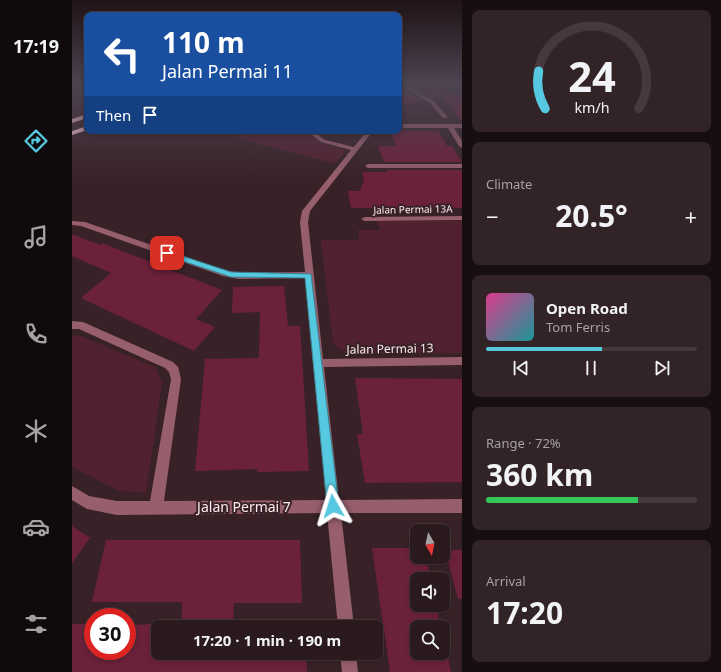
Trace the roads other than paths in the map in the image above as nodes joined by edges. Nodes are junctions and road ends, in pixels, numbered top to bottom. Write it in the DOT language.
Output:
graph roads {
  1 [pos="84,117"];
  2 [pos="72,121"];
  3 [pos="402,126"];
  4 [pos="450,126"];
  5 [pos="462,126"];
  6 [pos="84,129"];
  7 [pos="72,133"];
  8 [pos="314,134"];
  9 [pos="368,134"];
  10 [pos="462,146"];
  11 [pos="355,149"];
  12 [pos="368,166"];
  13 [pos="462,166"];
  14 [pos="462,218"];
  15 [pos="365,219"];
  16 [pos="72,224"];
  17 [pos="308,276"];
  18 [pos="72,325"];
  19 [pos="462,361"];
  20 [pos="318,364"];
  21 [pos="72,493"];
  22 [pos="333,506"];
  23 [pos="462,506"];
  24 [pos="156,507"];
  25 [pos="345,620"];
  26 [pos="349,660"];
  27 [pos="350,672"];
  1 -- 2 [label="highway"];
  3 -- 4 [label="street"];
  4 -- 5 [label="street"];
  4 -- 10 [label="street"];
  6 -- 7 [label="highway"];
  8 -- 11 [label="street"];
  9 -- 11 [label="street"];
  11 -- 17 [label="street"];
  12 -- 13 [label="street"];
  14 -- 15 [label="street, Jalan Permai 13A"];
  16 -- 17 [label="street"];
  17 -- 20 [label="street"];
  18 -- 24 [label="street"];
  19 -- 20 [label="street, Jalan Permai 13"];
  20 -- 22 [label="street"];
  21 -- 24 [label="street, Jalan Permai 7"];
  22 -- 23 [label="street, Jalan Permai 7"];
  22 -- 24 [label="street, Jalan Permai 7"];
  22 -- 25 [label="street"];
  26 -- 27 [label="street"];
}
